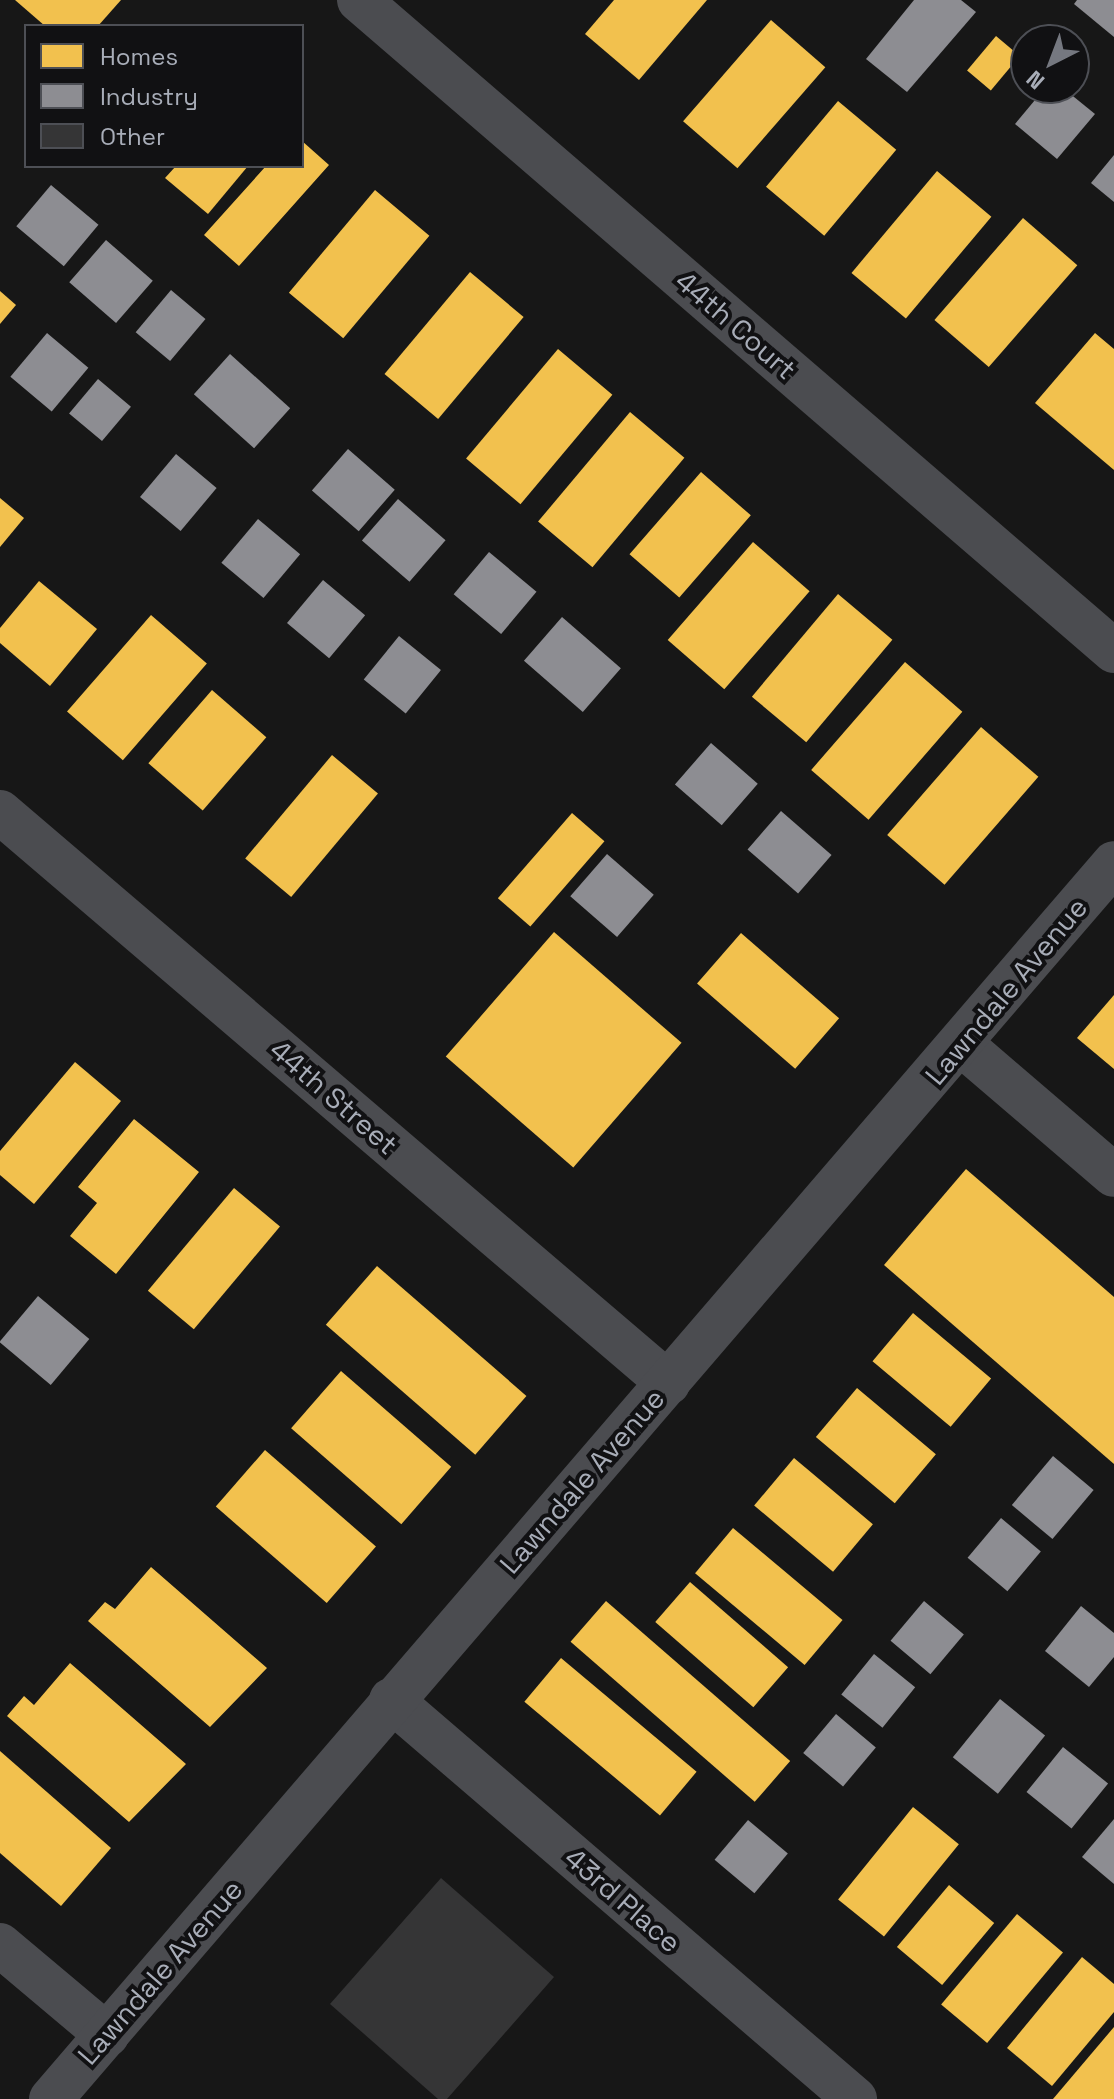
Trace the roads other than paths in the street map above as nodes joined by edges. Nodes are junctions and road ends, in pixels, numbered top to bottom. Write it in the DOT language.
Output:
graph roads {
  1 [pos="359,0"];
  2 [pos="1114,651"];
  3 [pos="0,812"];
  4 [pos="1114,863"];
  5 [pos="961,1044"];
  6 [pos="1114,1175"];
  7 [pos="668,1383"];
  8 [pos="391,1700"];
  9 [pos="0,1945"];
  10 [pos="107,2035"];
  11 [pos="51,2099"];
  12 [pos="855,2099"];
  1 -- 2 [label="street, 44th Court"];
  3 -- 7 [label="street, 44th Street"];
  4 -- 5 [label="street, Lawndale Avenue"];
  5 -- 6 [label="street"];
  5 -- 7 [label="street, Lawndale Avenue"];
  7 -- 8 [label="street, Lawndale Avenue"];
  8 -- 10 [label="street, Lawndale Avenue"];
  8 -- 12 [label="street, 43rd Place"];
  9 -- 10 [label="street"];
  10 -- 11 [label="street, Lawndale Avenue"];
}
